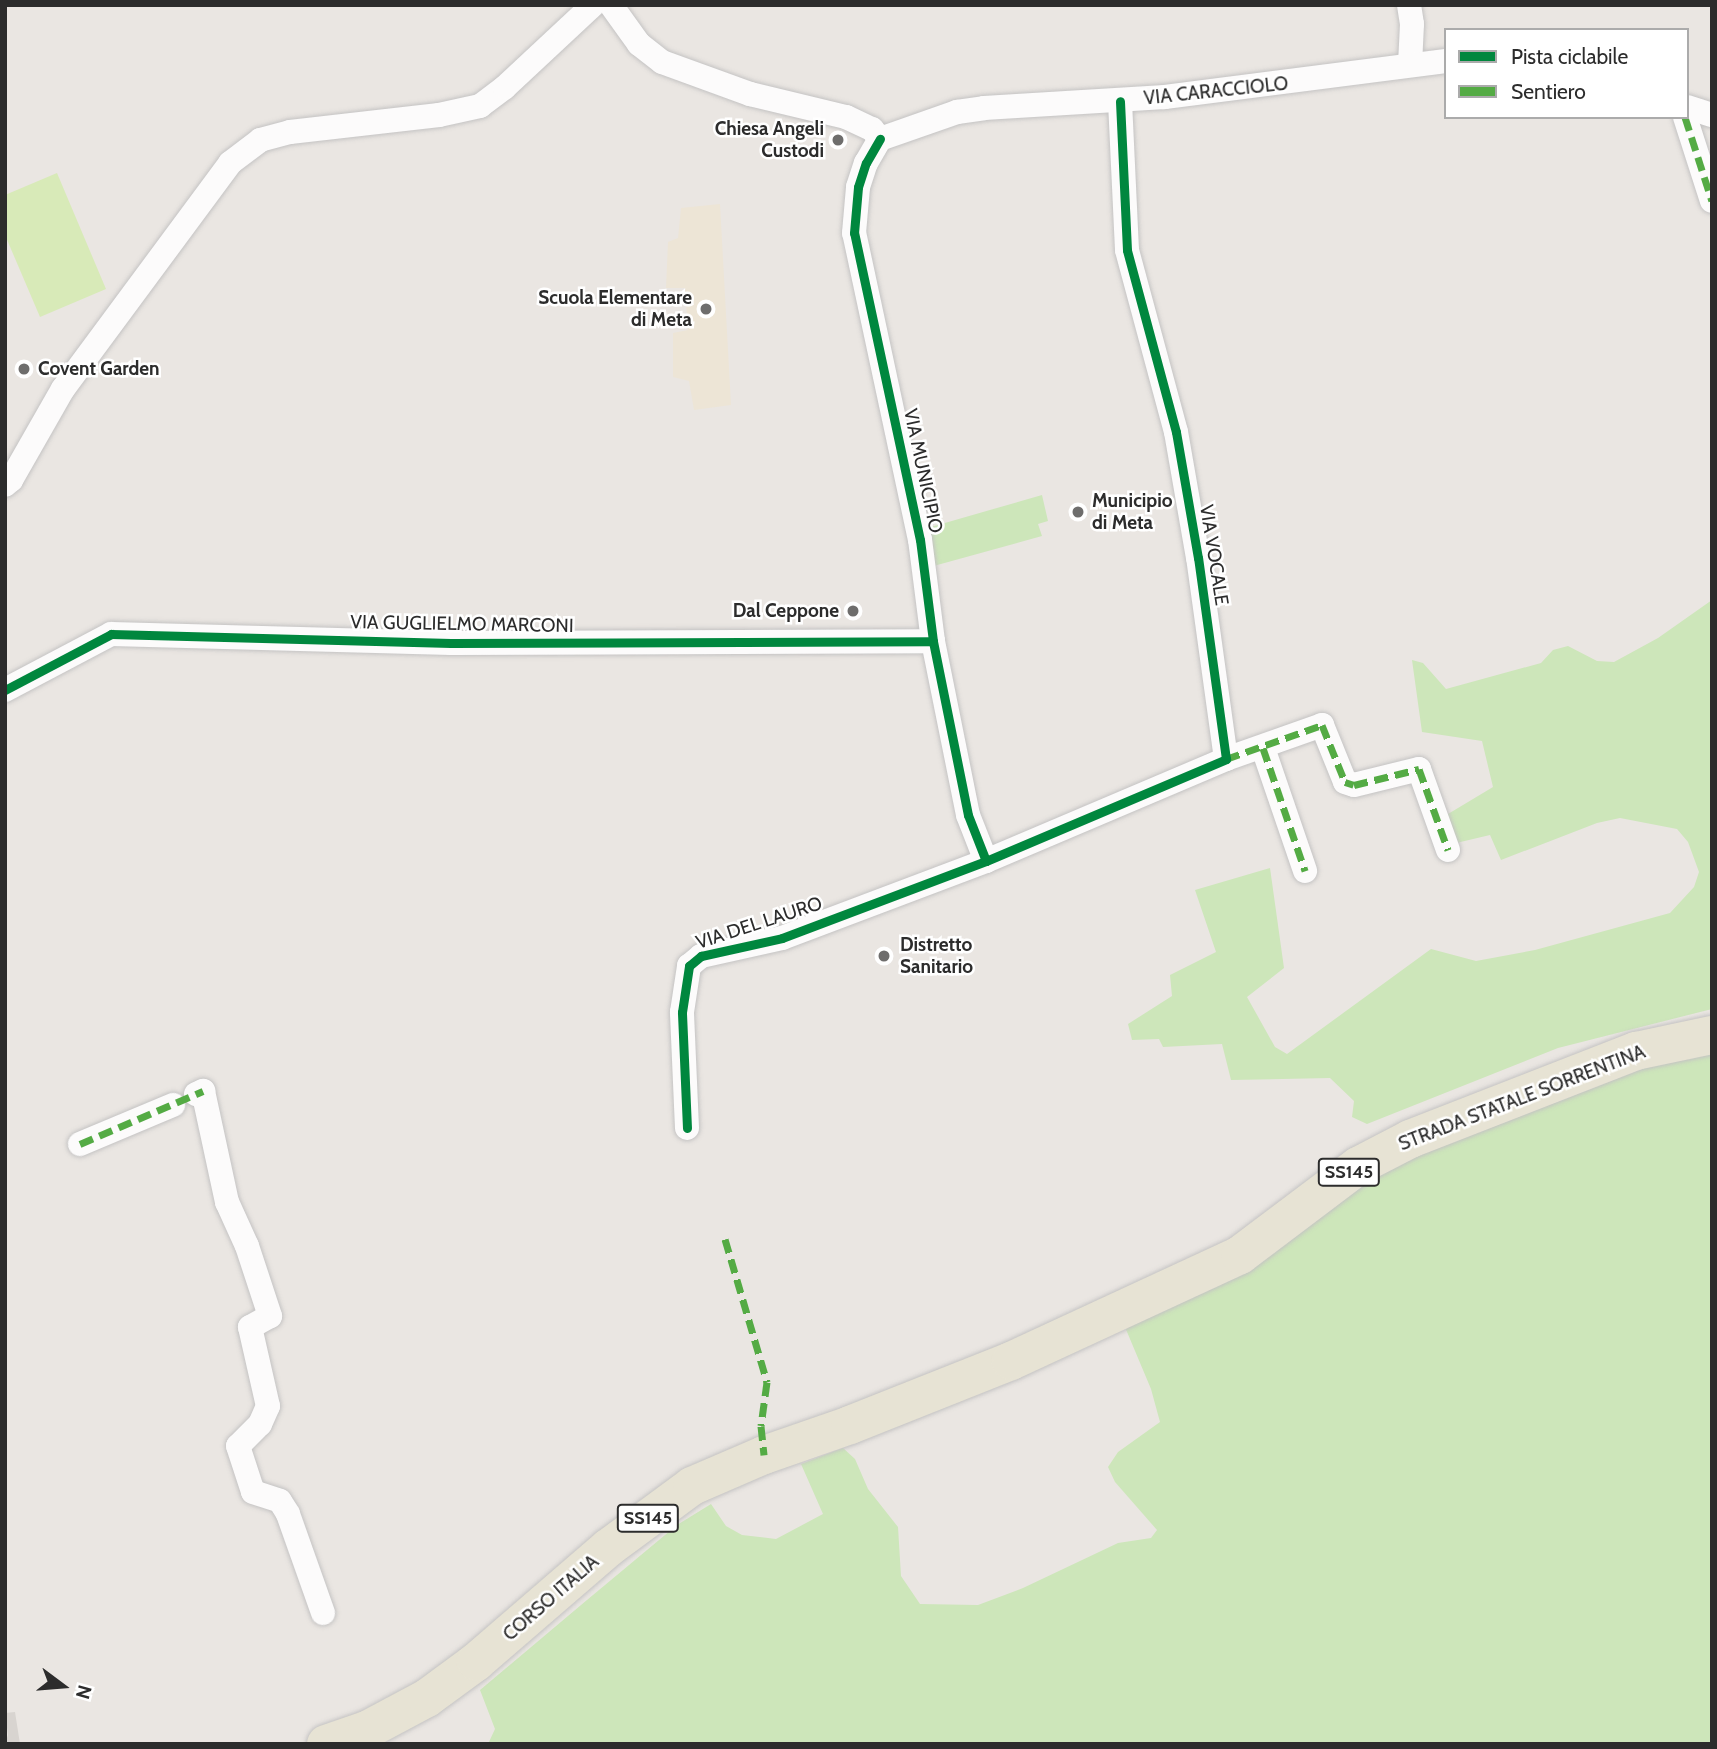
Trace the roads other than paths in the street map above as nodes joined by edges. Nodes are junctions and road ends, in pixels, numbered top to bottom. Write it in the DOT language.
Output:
graph roads {
  1 [pos="593,5"];
  2 [pos="611,5"];
  3 [pos="1409,5"];
  4 [pos="1444,61"];
  5 [pos="1410,65"];
  6 [pos="1120,101"];
  7 [pos="1689,108"];
  8 [pos="1712,115"];
  9 [pos="1686,119"];
  10 [pos="880,139"];
  11 [pos="1712,201"];
  12 [pos="5,485"];
  13 [pos="933,641"];
  14 [pos="5,690"];
  15 [pos="1263,748"];
  16 [pos="1226,759"];
  17 [pos="1448,850"];
  18 [pos="986,861"];
  19 [pos="1305,871"];
  20 [pos="1712,1035"];
  21 [pos="200,1092"];
  22 [pos="173,1105"];
  23 [pos="687,1128"];
  24 [pos="80,1144"];
  25 [pos="1011,1361"];
  26 [pos="323,1613"];
  27 [pos="326,1744"];
  1 -- 12 [label="street"];
  2 -- 10 [label="street"];
  3 -- 5 [label="street"];
  4 -- 5 [label="street, VIA CARACCIOLO"];
  5 -- 6 [label="street, VIA CARACCIOLO"];
  6 -- 10 [label="street, VIA CARACCIOLO"];
  6 -- 16 [label="street, VIA VOCALE"];
  7 -- 8 [label="street"];
  9 -- 11 [label="street"];
  10 -- 13 [label="street, VIA MUNICIPIO"];
  13 -- 14 [label="street, VIA GUGLIELMO MARCONI"];
  13 -- 18 [label="street, VIA MUNICIPIO"];
  15 -- 16 [label="street"];
  15 -- 17 [label="street"];
  15 -- 19 [label="street"];
  16 -- 18 [label="street"];
  18 -- 23 [label="street, VIA DEL LAURO"];
  20 -- 25 [label="main road, STRADA STATALE SORRENTINA / SS145"];
  21 -- 26 [label="street"];
  22 -- 24 [label="street"];
  25 -- 27 [label="main road, CORSO ITALIA / SS145"];
}
